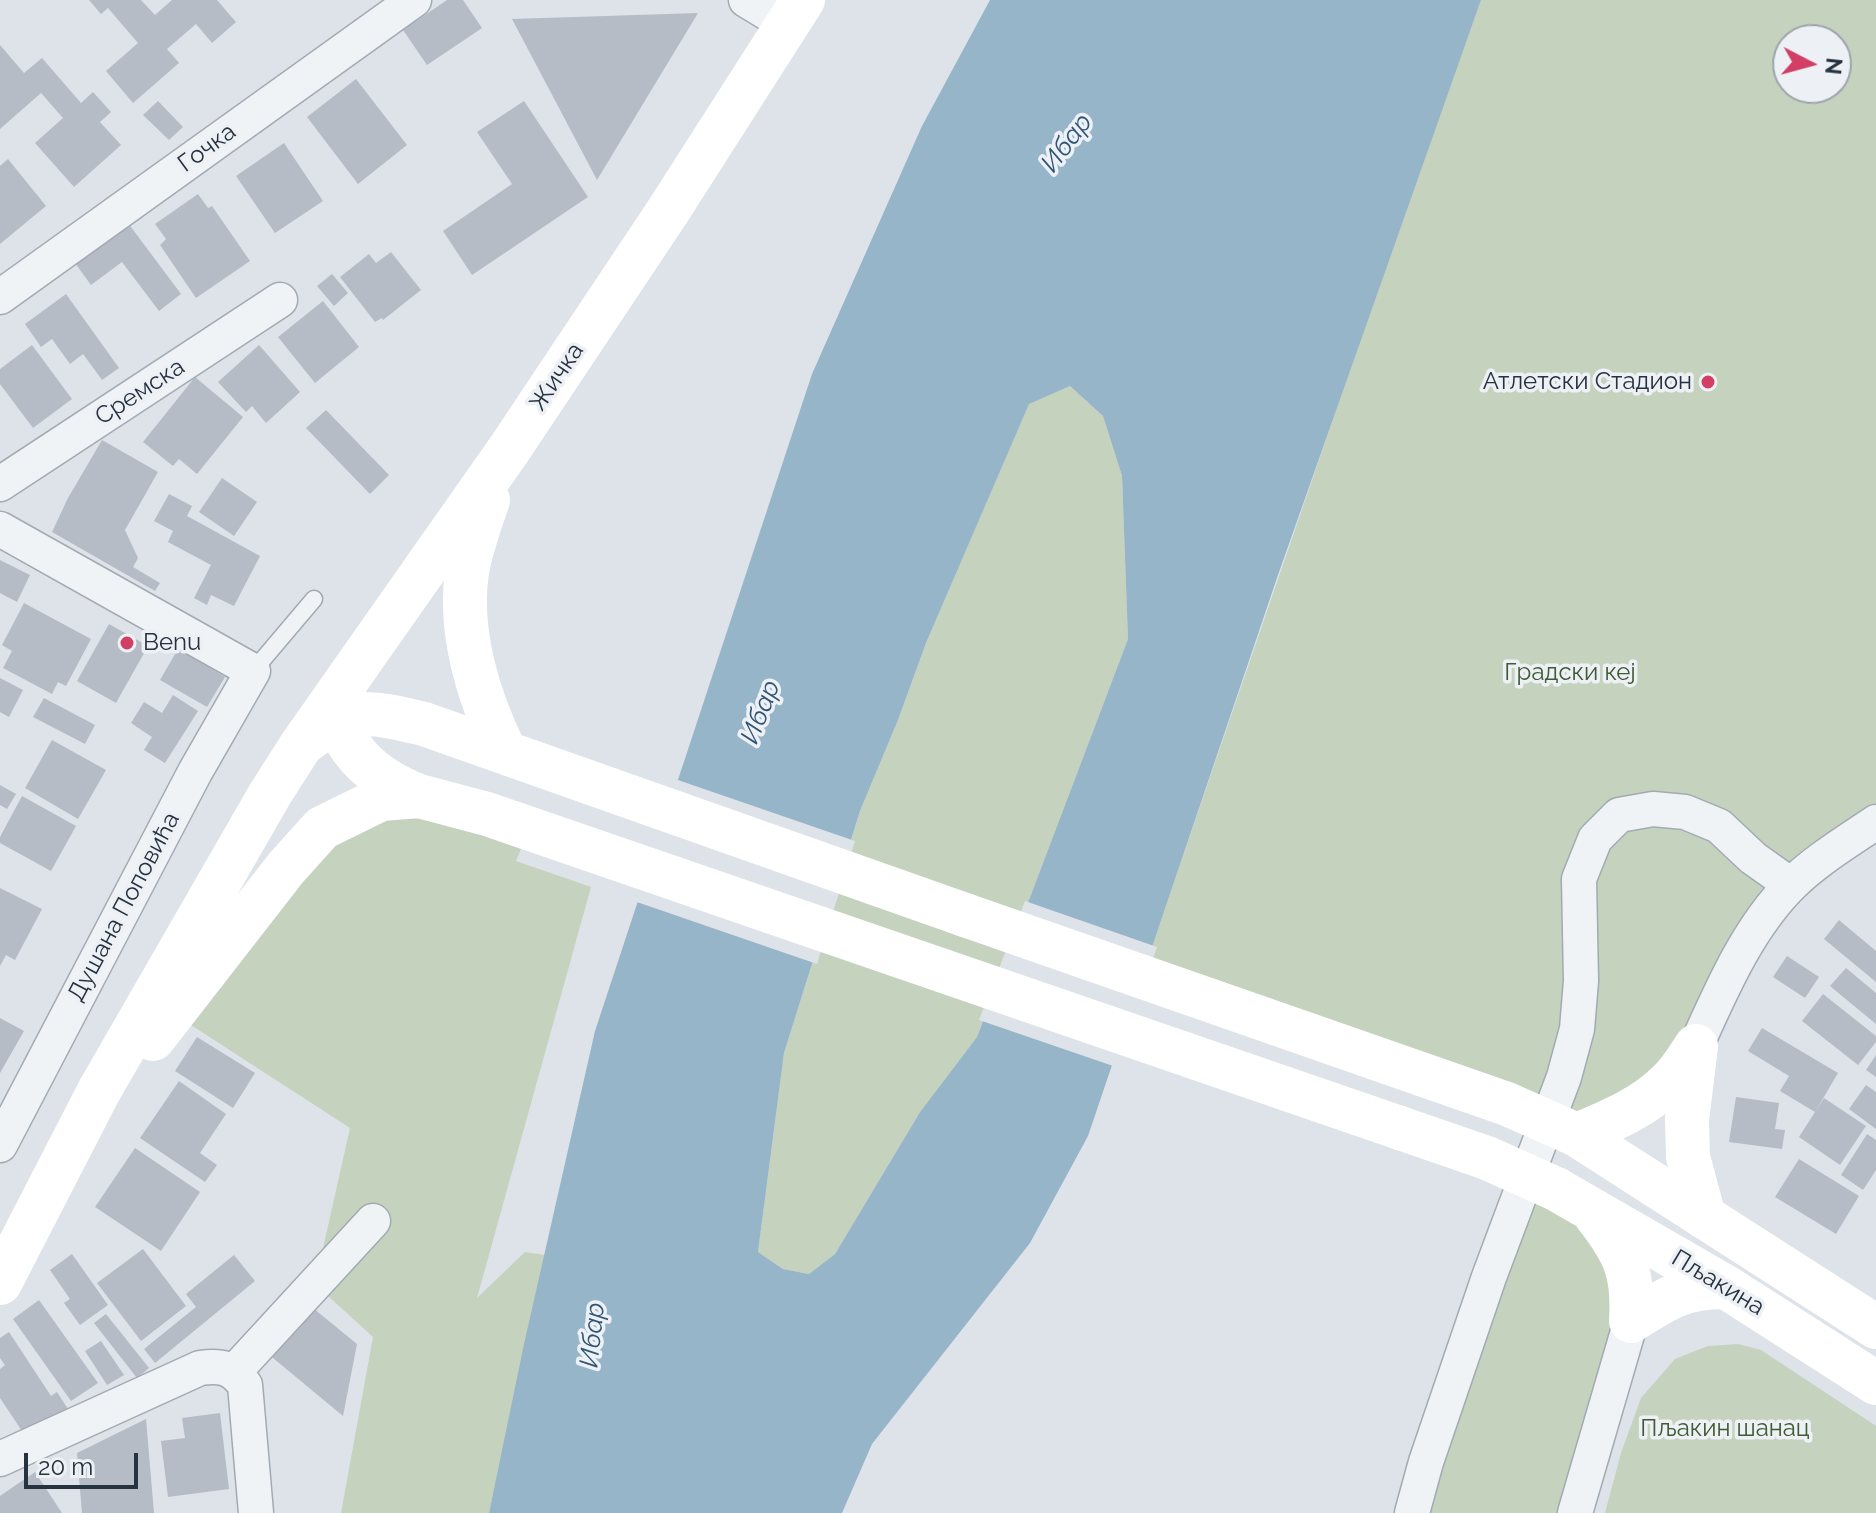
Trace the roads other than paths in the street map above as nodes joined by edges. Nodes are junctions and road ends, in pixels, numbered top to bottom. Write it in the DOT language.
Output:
graph roads {
  1 [pos="414,0"];
  2 [pos="746,0"];
  3 [pos="795,13"];
  4 [pos="0,297"];
  5 [pos="280,300"];
  6 [pos="510,448"];
  7 [pos="0,484"];
  8 [pos="0,529"];
  9 [pos="314,599"];
  10 [pos="253,671"];
  11 [pos="351,673"];
  12 [pos="339,720"];
  13 [pos="300,747"];
  14 [pos="505,752"];
  15 [pos="419,796"];
  16 [pos="1876,822"];
  17 [pos="1791,885"];
  18 [pos="1696,1046"];
  19 [pos="99,1091"];
  20 [pos="1577,1135"];
  21 [pos="0,1145"];
  22 [pos="1571,1197"];
  23 [pos="1704,1217"];
  24 [pos="373,1221"];
  25 [pos="0,1283"];
  26 [pos="1726,1287"];
  27 [pos="1631,1321"];
  28 [pos="1876,1327"];
  29 [pos="235,1371"];
  30 [pos="1876,1383"];
  31 [pos="0,1459"];
  32 [pos="256,1513"];
  33 [pos="1412,1513"];
  34 [pos="1575,1513"];
  1 -- 4 [label="street, Гочка"];
  2 -- 3 [label="street"];
  3 -- 6 [label="main road, Жичка"];
  5 -- 7 [label="street, Сремска"];
  6 -- 11 [label="main road, Жичка"];
  6 -- 14 [label="main road"];
  8 -- 10 [label="street"];
  9 -- 10 [label="lane"];
  10 -- 21 [label="street, Душана Поповића"];
  11 -- 12 [label="main road"];
  11 -- 13 [label="main road, Жичка"];
  12 -- 13 [label="main road"];
  12 -- 14 [label="main road, Пљакина"];
  12 -- 15 [label="main road"];
  13 -- 19 [label="main road"];
  14 -- 20 [label="main road, Пљакина, bridge"];
  15 -- 19 [label="main road"];
  15 -- 22 [label="main road, Пљакина, bridge"];
  16 -- 17 [label="street"];
  17 -- 18 [label="street"];
  17 -- 33 [label="street"];
  18 -- 20 [label="main road"];
  18 -- 23 [label="main road"];
  19 -- 25 [label="main road"];
  20 -- 23 [label="main road, Пљакина"];
  22 -- 26 [label="main road, Пљакина"];
  22 -- 27 [label="main road"];
  23 -- 28 [label="main road, Пљакина"];
  24 -- 29 [label="street"];
  26 -- 27 [label="main road"];
  26 -- 30 [label="main road, Пљакина"];
  27 -- 34 [label="street"];
  29 -- 31 [label="street"];
  29 -- 32 [label="street"];
}
